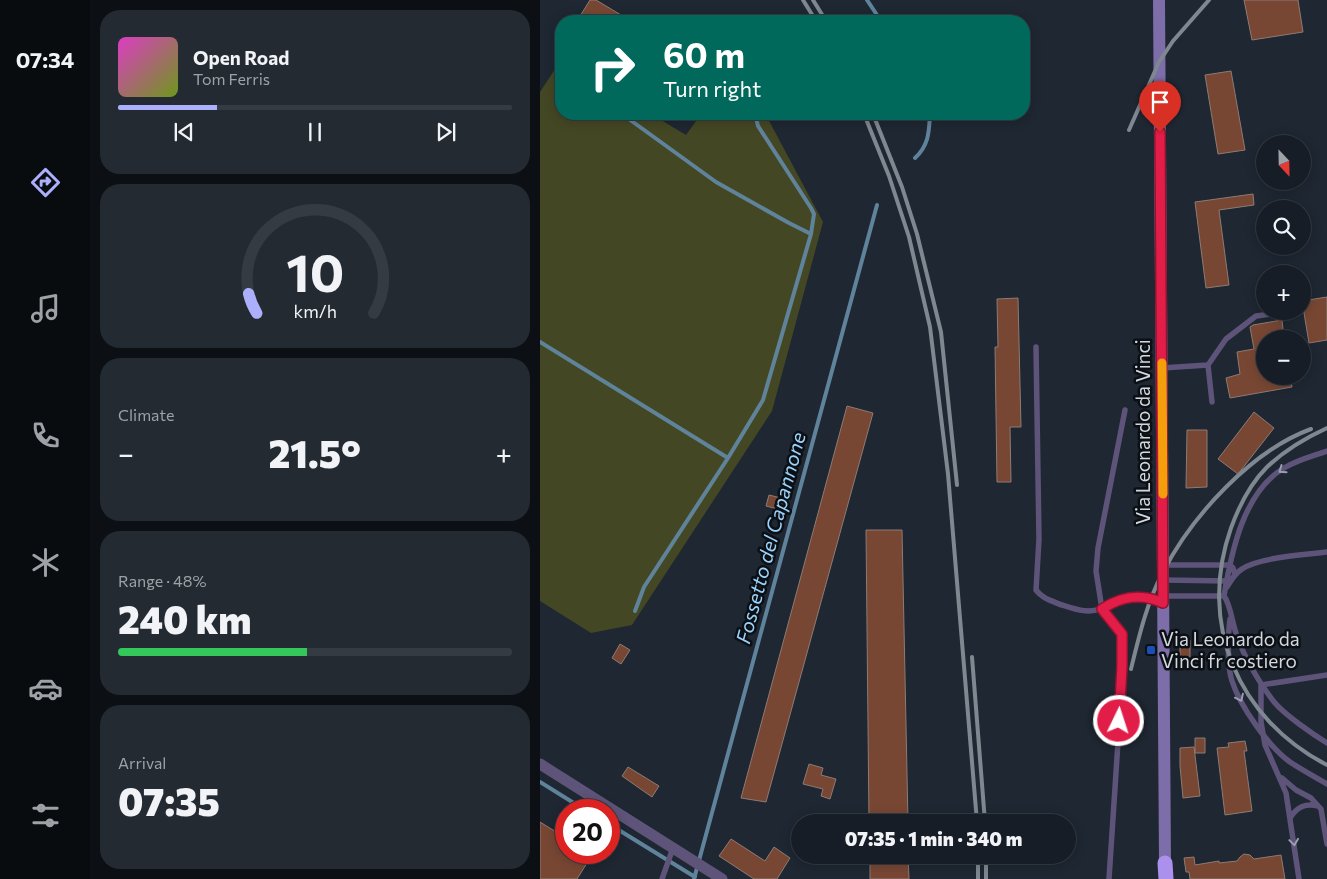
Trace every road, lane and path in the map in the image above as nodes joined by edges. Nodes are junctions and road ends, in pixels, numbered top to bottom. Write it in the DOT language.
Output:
graph roads {
  1 [pos="1159,0"];
  2 [pos="1256,316"];
  3 [pos="1036,347"];
  4 [pos="1208,365"];
  5 [pos="1162,368"];
  6 [pos="1212,402"];
  7 [pos="1125,410"];
  8 [pos="1327,451"];
  9 [pos="1327,552"];
  10 [pos="1230,564"];
  11 [pos="1163,565"];
  12 [pos="1234,575"];
  13 [pos="1163,580"];
  14 [pos="1228,582"];
  15 [pos="1224,596"];
  16 [pos="1163,600"];
  17 [pos="1102,609"];
  18 [pos="1230,617"];
  19 [pos="1327,675"];
  20 [pos="1261,684"];
  21 [pos="1263,734"];
  22 [pos="1327,743"];
  23 [pos="540,764"];
  24 [pos="1280,777"];
  25 [pos="1327,784"];
  26 [pos="1318,806"];
  27 [pos="1290,818"];
  28 [pos="1327,844"];
  29 [pos="675,852"];
  30 [pos="1165,863"];
  31 [pos="663,874"];
  32 [pos="721,878"];
  33 [pos="1109,879"];
  34 [pos="1166,879"];
  35 [pos="1299,879"];
  1 -- 5 [label="main road, Via Leonardo da Vinci"];
  2 -- 4 [label="lane"];
  3 -- 17 [label="lane"];
  4 -- 5 [label="lane"];
  4 -- 6 [label="lane"];
  5 -- 11 [label="main road, Via Leonardo da Vinci"];
  7 -- 17 [label="lane"];
  8 -- 10 [label="lane, one-way"];
  9 -- 12 [label="lane"];
  10 -- 11 [label="lane"];
  10 -- 12 [label="lane"];
  10 -- 14 [label="lane"];
  11 -- 13 [label="main road, Via Leonardo da Vinci"];
  12 -- 14 [label="lane"];
  13 -- 14 [label="lane"];
  13 -- 16 [label="main road, Via Leonardo da Vinci"];
  14 -- 15 [label="lane"];
  15 -- 16 [label="lane"];
  15 -- 18 [label="lane"];
  16 -- 17 [label="lane"];
  16 -- 30 [label="main road, Via Leonardo da Vinci"];
  17 -- 33 [label="lane"];
  18 -- 20 [label="lane"];
  18 -- 21 [label="lane, one-way"];
  19 -- 20 [label="lane"];
  20 -- 21 [label="lane"];
  20 -- 22 [label="lane"];
  21 -- 24 [label="lane"];
  21 -- 25 [label="lane"];
  23 -- 29 [label="street"];
  24 -- 26 [label="lane"];
  24 -- 27 [label="lane"];
  26 -- 27 [label="lane"];
  26 -- 28 [label="lane"];
  27 -- 35 [label="lane, one-way"];
  29 -- 31 [label="lane"];
  29 -- 32 [label="street"];
  30 -- 34 [label="highway"];
}
